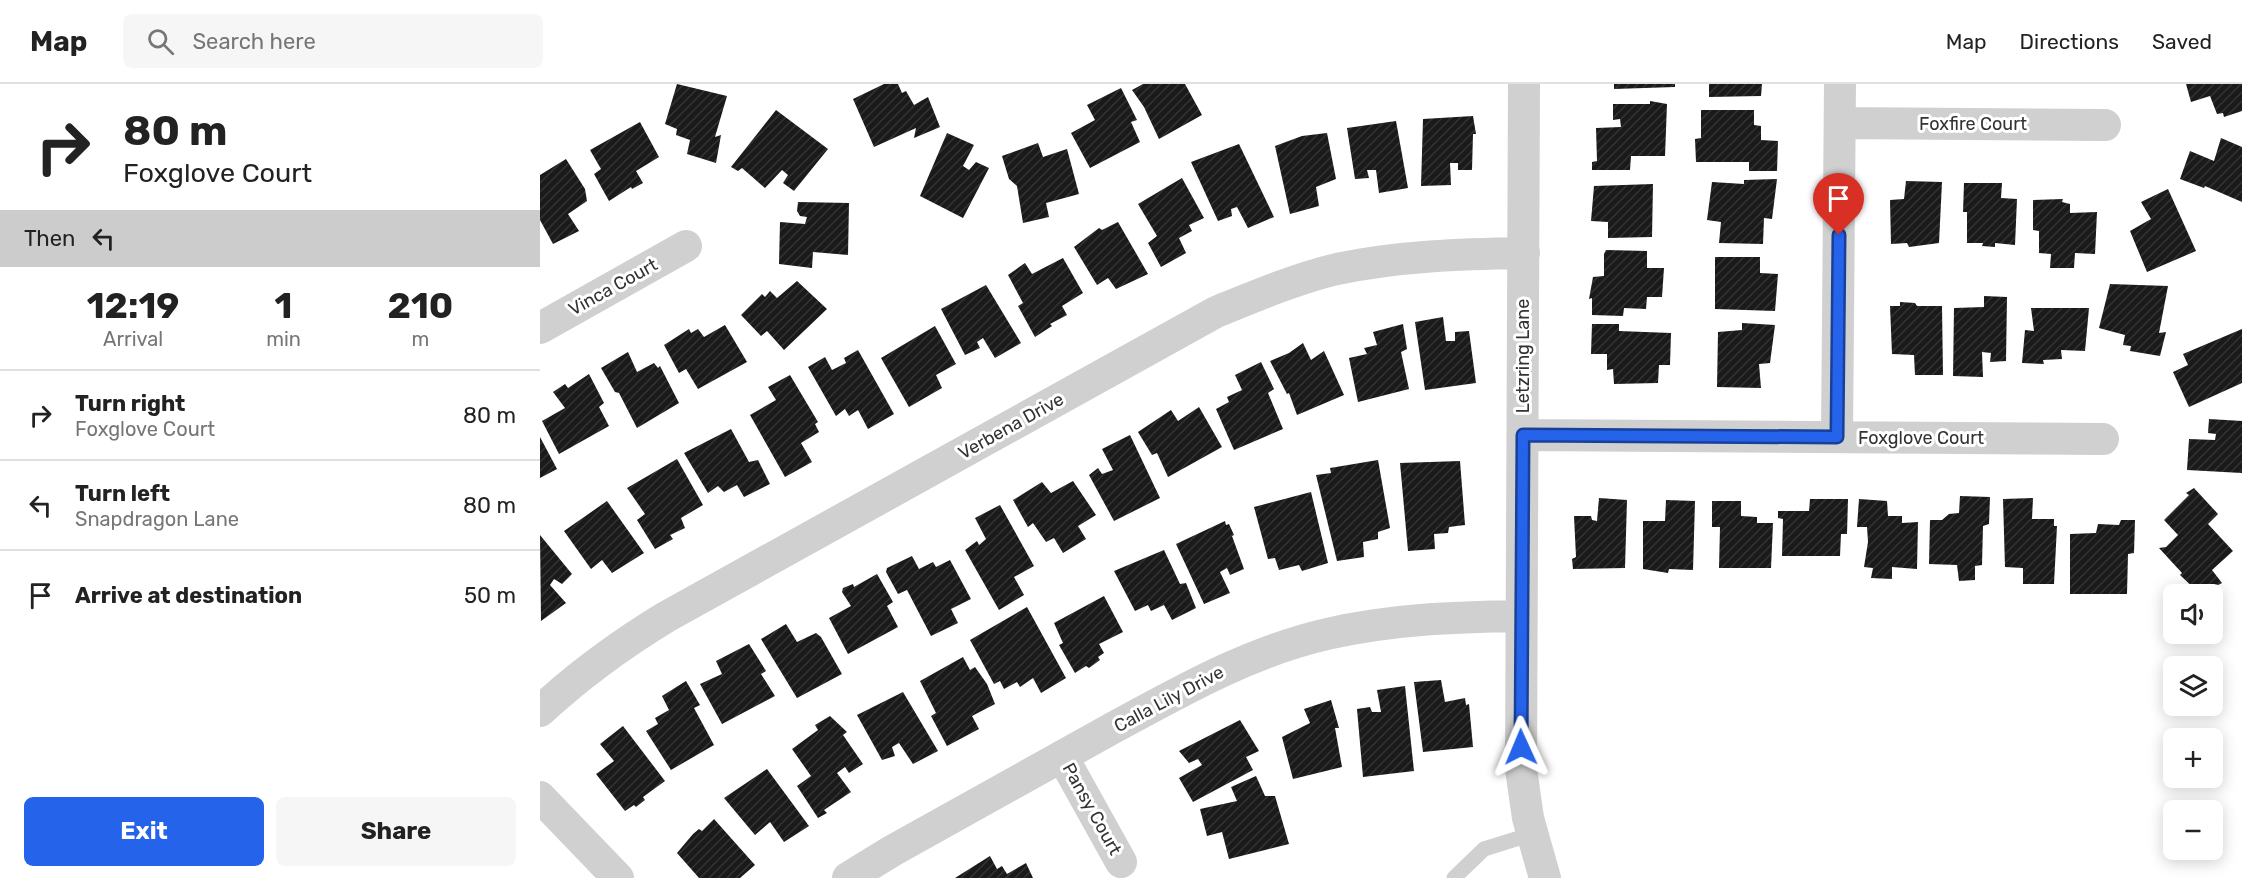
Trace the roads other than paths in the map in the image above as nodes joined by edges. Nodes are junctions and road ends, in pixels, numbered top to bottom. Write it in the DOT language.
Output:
graph roads {
  1 [pos="1524,84"];
  2 [pos="1840,84"];
  3 [pos="1840,123"];
  4 [pos="2106,125"];
  5 [pos="686,246"];
  6 [pos="1524,253"];
  7 [pos="540,328"];
  8 [pos="1523,435"];
  9 [pos="1837,437"];
  10 [pos="2103,439"];
  11 [pos="1521,616"];
  12 [pos="540,711"];
  13 [pos="1062,756"];
  14 [pos="540,797"];
  15 [pos="1532,834"];
  16 [pos="1121,862"];
  17 [pos="618,878"];
  18 [pos="848,878"];
  19 [pos="1454,878"];
  20 [pos="1545,878"];
  1 -- 6 [label="street, Letzring Lane"];
  2 -- 3 [label="street"];
  3 -- 4 [label="street, Foxfire Court"];
  3 -- 9 [label="street"];
  5 -- 7 [label="street, Vinca Court"];
  6 -- 8 [label="street, Letzring Lane"];
  6 -- 12 [label="street, Verbena Drive"];
  8 -- 9 [label="street, Foxglove Court"];
  8 -- 11 [label="street, Letzring Lane"];
  9 -- 10 [label="street, Foxglove Court"];
  11 -- 13 [label="street, Calla Lily Drive"];
  11 -- 15 [label="street, Letzring Lane"];
  13 -- 16 [label="street, Pansy Court"];
  13 -- 18 [label="street, Calla Lily Drive"];
  14 -- 17 [label="street"];
  15 -- 19 [label="lane"];
  15 -- 20 [label="street, Letzring Lane"];
}
